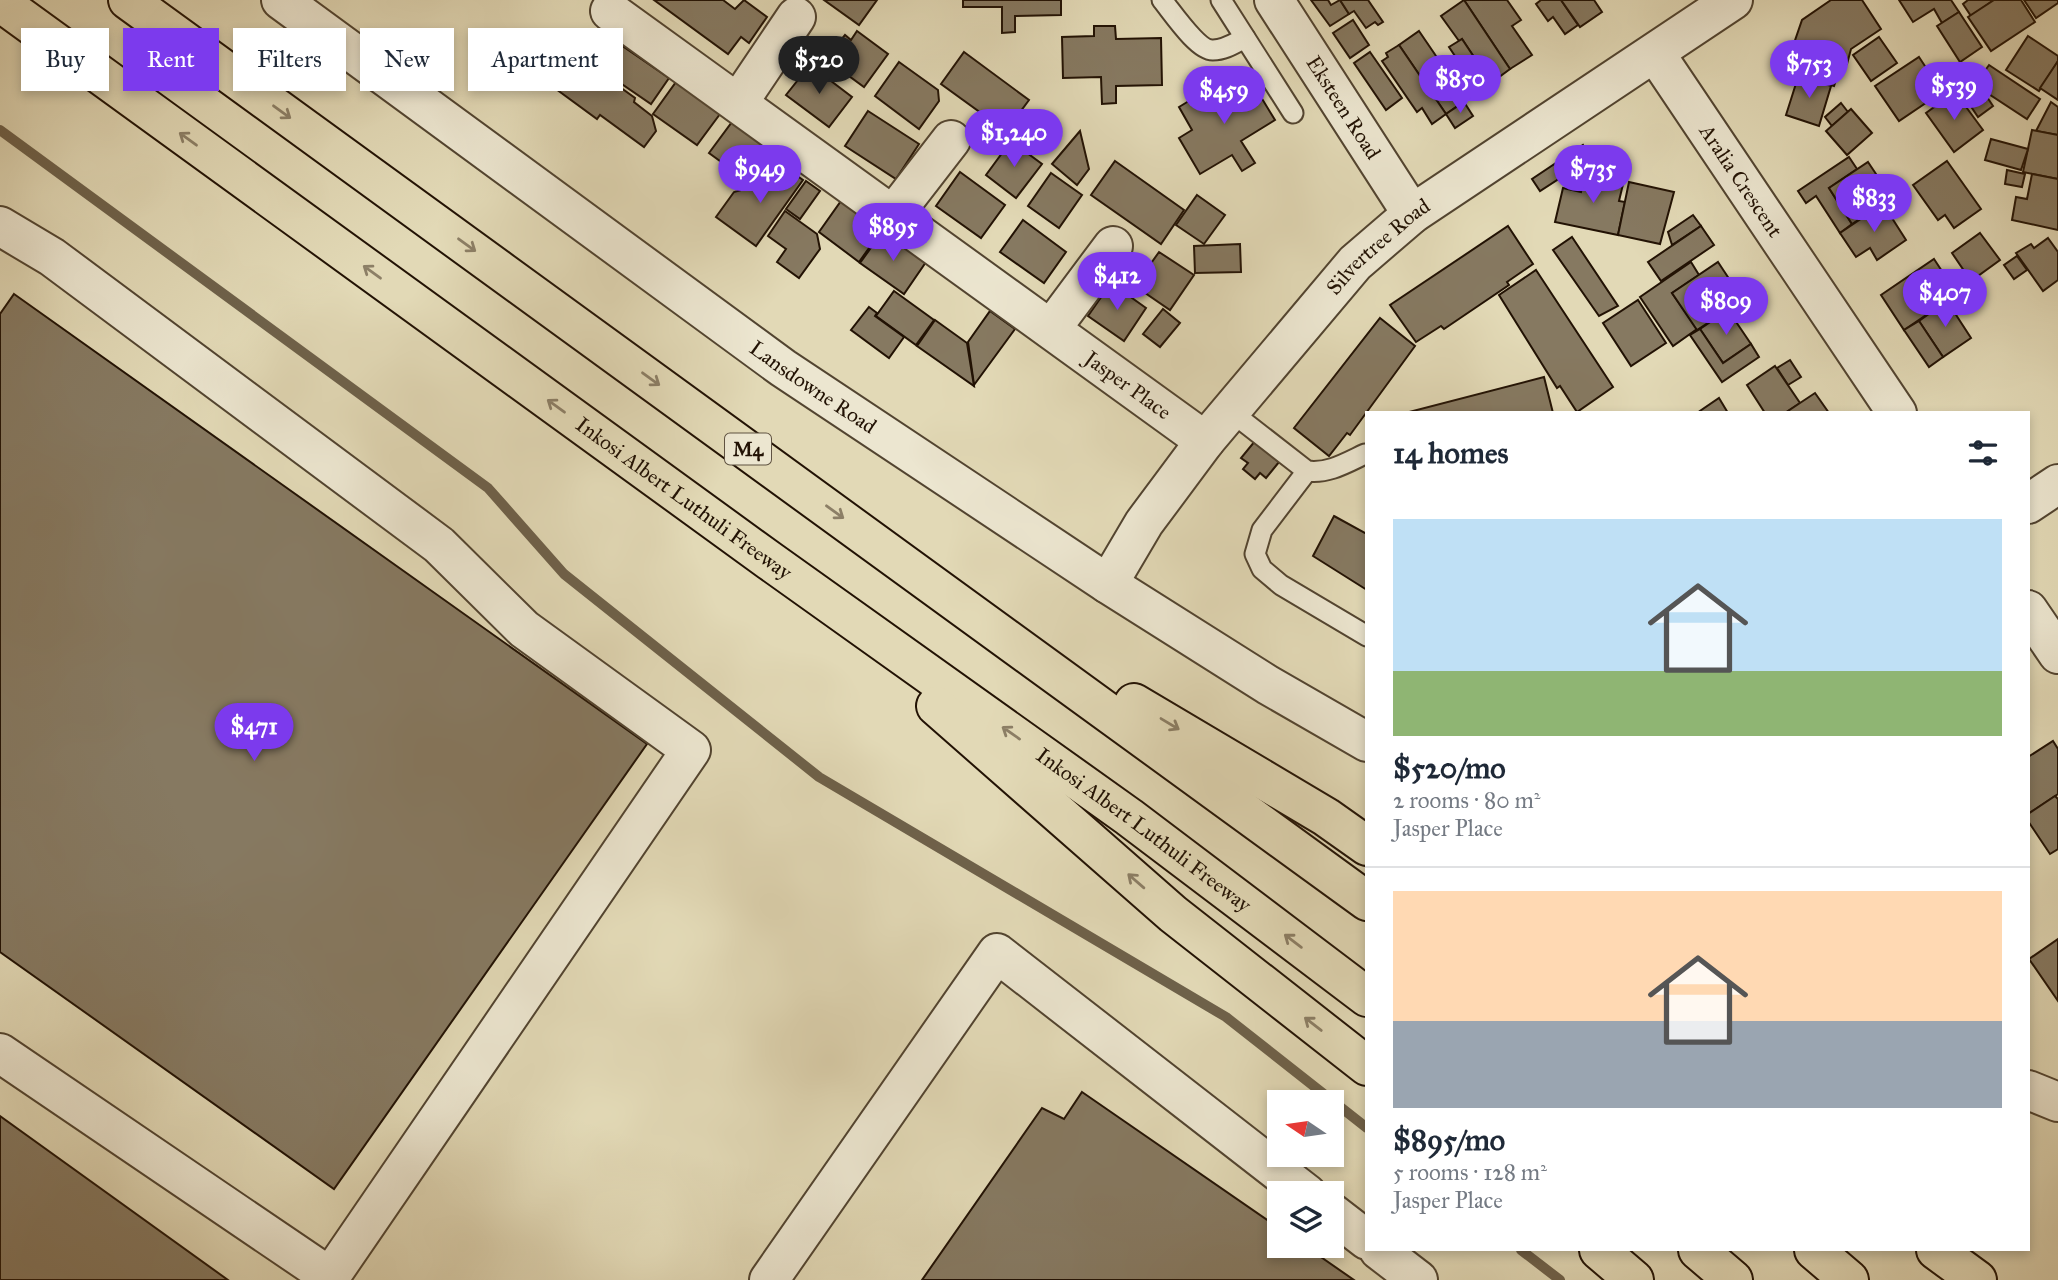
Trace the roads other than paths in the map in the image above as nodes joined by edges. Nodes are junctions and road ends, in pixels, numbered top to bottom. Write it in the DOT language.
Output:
graph roads {
  1 [pos="128,0"];
  2 [pos="281,0"];
  3 [pos="1162,0"];
  4 [pos="1221,0"];
  5 [pos="1274,0"];
  6 [pos="1733,0"];
  7 [pos="0,2"];
  8 [pos="610,11"];
  9 [pos="796,17"];
  10 [pos="1245,38"];
  11 [pos="1656,53"];
  12 [pos="738,103"];
  13 [pos="1293,113"];
  14 [pos="951,140"];
  15 [pos="1412,214"];
  16 [pos="894,215"];
  17 [pos="0,226"];
  18 [pos="1113,246"];
  19 [pos="1051,329"];
  20 [pos="1230,411"];
  21 [pos="1896,411"];
  22 [pos="1205,441"];
  23 [pos="1365,454"];
  24 [pos="1307,471"];
  25 [pos="2058,484"];
  26 [pos="2030,503"];
  27 [pos="769,561"];
  28 [pos="1108,584"];
  29 [pos="942,590"];
  30 [pos="2030,613"];
  31 [pos="1365,635"];
  32 [pos="2058,654"];
  33 [pos="1365,741"];
  34 [pos="1365,845"];
  35 [pos="1365,900"];
  36 [pos="1365,995"];
  37 [pos="0,1054"];
  38 [pos="1365,1064"];
  39 [pos="2030,1091"];
  40 [pos="2058,1102"];
  41 [pos="1290,1181"];
  42 [pos="1344,1222"];
  43 [pos="1365,1238"];
  44 [pos="1379,1251"];
  45 [pos="1600,1251"];
  46 [pos="1699,1251"];
  47 [pos="1815,1251"];
  48 [pos="1937,1251"];
  49 [pos="769,1280"];
  50 [pos="1418,1280"];
  51 [pos="1634,1280"];
  52 [pos="1733,1280"];
  53 [pos="1849,1280"];
  54 [pos="1977,1280"];
  1 -- 29 [label="highway, M4, one-way"];
  2 -- 28 [label="street, Lansdowne Road"];
  3 -- 10 [label="lane"];
  4 -- 10 [label="lane"];
  5 -- 15 [label="street, Eksteen Road"];
  6 -- 11 [label="street, Silvertree Road"];
  27 -- 7 [label="highway, Inkosi Albert Luthuli Freeway, one-way"];
  8 -- 12 [label="street, Jasper Place"];
  9 -- 12 [label="street"];
  10 -- 13 [label="lane"];
  11 -- 15 [label="street, Silvertree Road"];
  11 -- 21 [label="street, Aralia Crescent"];
  12 -- 16 [label="street, Jasper Place"];
  14 -- 16 [label="street"];
  15 -- 20 [label="street, Silvertree Road"];
  16 -- 19 [label="street, Jasper Place"];
  17 -- 37 [label="street"];
  18 -- 19 [label="street"];
  19 -- 22 [label="street, Jasper Place"];
  20 -- 22 [label="street, Silvertree Road"];
  20 -- 24 [label="lane"];
  22 -- 28 [label="street, Silvertree Road"];
  23 -- 24 [label="lane"];
  24 -- 31 [label="lane"];
  25 -- 26 [label="street"];
  36 -- 27 [label="highway, Inkosi Albert Luthuli Freeway, one-way"];
  38 -- 27 [label="highway, one-way"];
  28 -- 33 [label="street, Lansdowne Road"];
  29 -- 34 [label="highway, one-way"];
  29 -- 35 [label="highway, M4"];
  30 -- 32 [label="street"];
  39 -- 40 [label="street"];
  41 -- 49 [label="street"];
  42 -- 43 [label="street"];
  44 -- 50 [label="street"];
  45 -- 51 [label="highway"];
  46 -- 52 [label="highway"];
  47 -- 53 [label="highway"];
  48 -- 54 [label="highway"];
}
